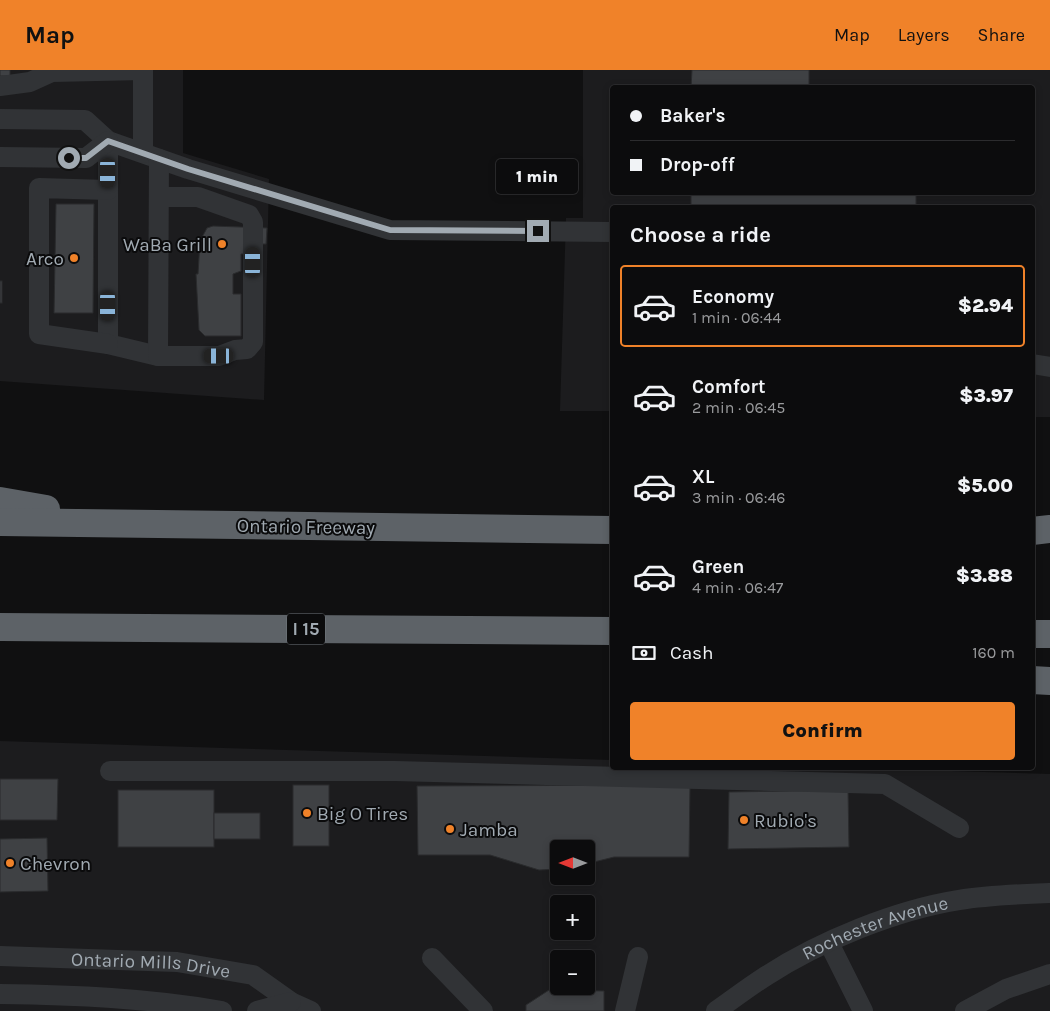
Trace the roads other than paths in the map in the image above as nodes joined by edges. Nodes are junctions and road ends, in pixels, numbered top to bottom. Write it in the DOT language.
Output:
graph roads {
  1 [pos="144,70"];
  2 [pos="52,71"];
  3 [pos="0,86"];
  4 [pos="0,119"];
  5 [pos="108,141"];
  6 [pos="151,156"];
  7 [pos="0,157"];
  8 [pos="108,190"];
  9 [pos="159,197"];
  10 [pos="610,232"];
  11 [pos="108,344"];
  12 [pos="158,356"];
  13 [pos="1035,364"];
  14 [pos="1050,367"];
  15 [pos="0,501"];
  16 [pos="0,522"];
  17 [pos="127,524"];
  18 [pos="1050,529"];
  19 [pos="610,530"];
  20 [pos="1035,532"];
  21 [pos="1035,533"];
  22 [pos="1050,535"];
  23 [pos="0,627"];
  24 [pos="610,632"];
  25 [pos="1035,634"];
  26 [pos="1050,634"];
  27 [pos="1035,680"];
  28 [pos="1050,681"];
  29 [pos="110,771"];
  30 [pos="959,828"];
  31 [pos="1050,893"];
  32 [pos="829,943"];
  33 [pos="0,956"];
  34 [pos="638,957"];
  35 [pos="432,958"];
  36 [pos="1050,974"];
  37 [pos="0,994"];
  38 [pos="291,1002"];
  39 [pos="222,1011"];
  40 [pos="257,1011"];
  41 [pos="311,1011"];
  42 [pos="483,1011"];
  43 [pos="625,1011"];
  44 [pos="716,1011"];
  45 [pos="862,1011"];
  46 [pos="965,1011"];
  1 -- 2 [label="street"];
  1 -- 6 [label="street"];
  2 -- 3 [label="street"];
  4 -- 5 [label="street"];
  5 -- 6 [label="street"];
  5 -- 7 [label="street"];
  5 -- 8 [label="street"];
  6 -- 9 [label="street"];
  6 -- 10 [label="street"];
  8 -- 11 [label="street"];
  8 -- 11 [label="street"];
  9 -- 12 [label="street"];
  9 -- 12 [label="street"];
  11 -- 12 [label="street"];
  13 -- 14 [label="street"];
  15 -- 17 [label="highway"];
  16 -- 17 [label="highway, Ontario Freeway"];
  17 -- 19 [label="highway, Ontario Freeway"];
  18 -- 20 [label="highway"];
  21 -- 22 [label="highway"];
  23 -- 24 [label="highway, I 15"];
  25 -- 26 [label="highway"];
  27 -- 28 [label="highway"];
  29 -- 30 [label="street"];
  31 -- 32 [label="street, Rochester Avenue"];
  32 -- 44 [label="street, Rochester Avenue"];
  32 -- 45 [label="street"];
  33 -- 38 [label="street, Ontario Mills Drive"];
  34 -- 43 [label="street"];
  35 -- 42 [label="street"];
  36 -- 46 [label="street"];
  37 -- 39 [label="street, Ontario Mills Drive"];
  38 -- 40 [label="street"];
  38 -- 41 [label="street, Ontario Mills Drive"];
}
